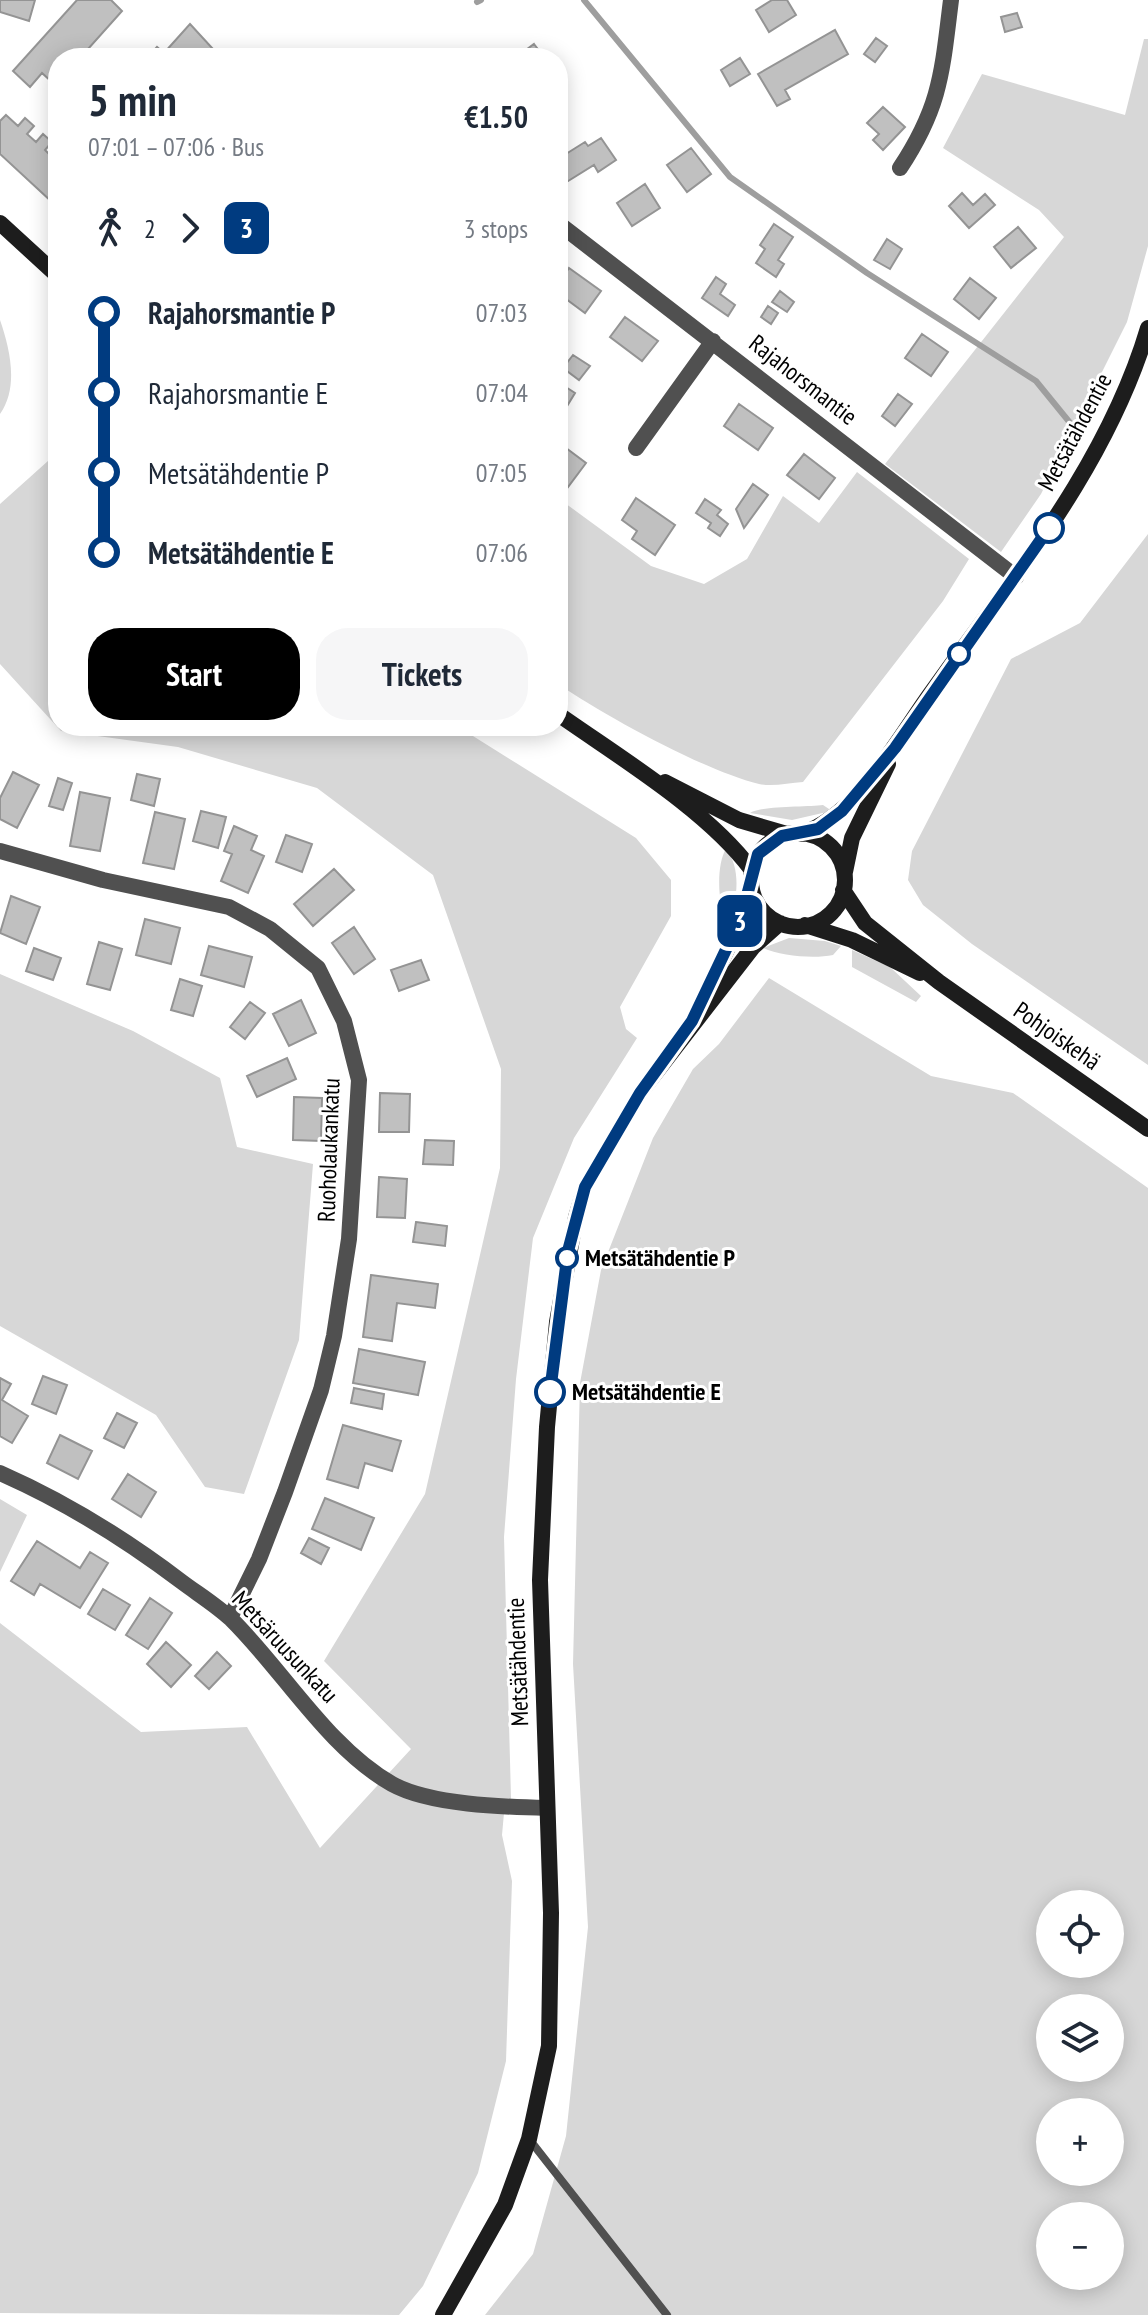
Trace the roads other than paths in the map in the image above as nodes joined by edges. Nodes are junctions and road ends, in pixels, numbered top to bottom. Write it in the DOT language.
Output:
graph roads {
  1 [pos="951,0"];
  2 [pos="900,168"];
  3 [pos="0,223"];
  4 [pos="568,231"];
  5 [pos="48,267"];
  6 [pos="1148,328"];
  7 [pos="713,341"];
  8 [pos="636,448"];
  9 [pos="1016,577"];
  10 [pos="568,721"];
  11 [pos="895,748"];
  12 [pos="635,766"];
  13 [pos="796,835"];
  14 [pos="0,851"];
  15 [pos="751,869"];
  16 [pos="844,883"];
  17 [pos="750,888"];
  18 [pos="780,923"];
  19 [pos="805,925"];
  20 [pos="939,982"];
  21 [pos="692,1021"];
  22 [pos="1148,1129"];
  23 [pos="0,1473"];
  24 [pos="230,1618"];
  25 [pos="547,1808"];
  26 [pos="529,2139"];
  27 [pos="443,2315"];
  28 [pos="667,2315"];
  1 -- 2 [label="street"];
  3 -- 5 [label="main road"];
  4 -- 7 [label="street, Rajahorsmantie"];
  6 -- 9 [label="main road, Metsätähdentie"];
  7 -- 8 [label="street"];
  7 -- 9 [label="street, Rajahorsmantie"];
  9 -- 11 [label="main road, Metsätähdentie"];
  10 -- 12 [label="main road"];
  11 -- 13 [label="main road, Metsätähdentie"];
  11 -- 16 [label="main road, Metsätähdentie"];
  12 -- 13 [label="main road"];
  12 -- 15 [label="main road"];
  13 -- 15 [label="main road"];
  13 -- 16 [label="main road"];
  14 -- 24 [label="street, Ruoholaukankatu"];
  15 -- 17 [label="main road"];
  16 -- 19 [label="main road"];
  16 -- 20 [label="main road, Pohjoiskehä"];
  17 -- 18 [label="main road"];
  17 -- 21 [label="main road, Metsätähdentie"];
  18 -- 19 [label="main road"];
  18 -- 21 [label="main road, Metsätähdentie"];
  19 -- 20 [label="main road, Pohjoiskehä"];
  20 -- 22 [label="main road, Pohjoiskehä"];
  21 -- 25 [label="main road, Metsätähdentie"];
  23 -- 24 [label="street, Metsäruusunkatu"];
  24 -- 25 [label="street, Metsäruusunkatu"];
  25 -- 26 [label="main road, Metsätähdentie"];
  26 -- 27 [label="main road, Metsätähdentie"];
  26 -- 28 [label="lane"];
}
